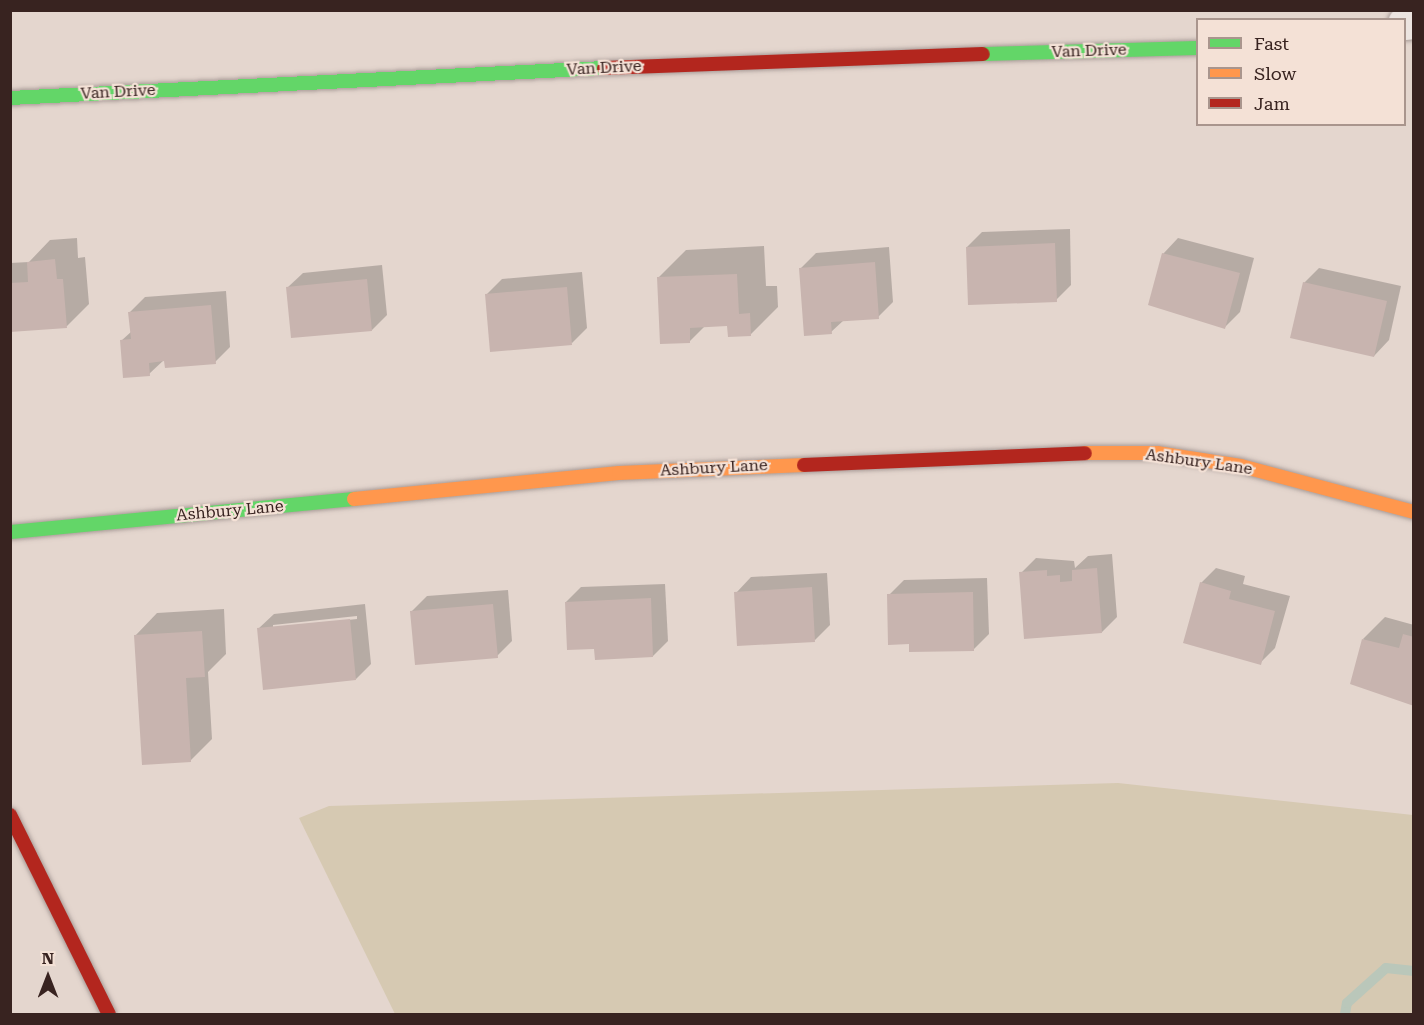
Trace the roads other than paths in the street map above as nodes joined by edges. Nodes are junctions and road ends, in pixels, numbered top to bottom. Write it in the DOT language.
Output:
graph roads {
  1 [pos="1196,48"];
  2 [pos="10,98"];
  3 [pos="1413,512"];
  4 [pos="10,532"];
  5 [pos="10,815"];
  6 [pos="109,1014"];
  1 -- 2 [label="street, Van Drive"];
  3 -- 4 [label="street, Ashbury Lane"];
  5 -- 6 [label="street"];
}
